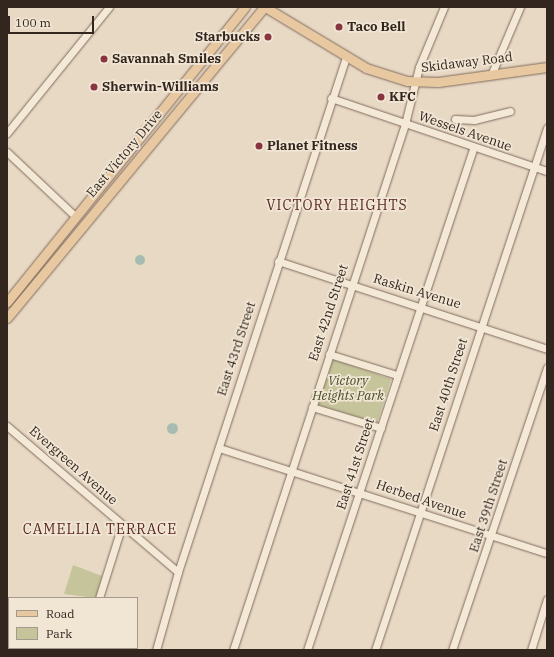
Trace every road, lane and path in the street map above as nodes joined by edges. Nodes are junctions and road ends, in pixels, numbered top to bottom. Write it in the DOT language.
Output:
graph roads {
  1 [pos="109,7"];
  2 [pos="245,7"];
  3 [pos="264,7"];
  4 [pos="444,7"];
  5 [pos="520,7"];
  6 [pos="346,57"];
  7 [pos="547,67"];
  8 [pos="492,73"];
  9 [pos="416,82"];
  10 [pos="331,98"];
  11 [pos="510,111"];
  12 [pos="455,119"];
  13 [pos="405,124"];
  14 [pos="547,128"];
  15 [pos="7,133"];
  16 [pos="473,148"];
  17 [pos="7,152"];
  18 [pos="534,167"];
  19 [pos="547,171"];
  20 [pos="75,216"];
  21 [pos="278,261"];
  22 [pos="350,284"];
  23 [pos="21,286"];
  24 [pos="29,292"];
  25 [pos="7,302"];
  26 [pos="421,306"];
  27 [pos="7,318"];
  28 [pos="482,325"];
  29 [pos="547,349"];
  30 [pos="329,354"];
  31 [pos="547,368"];
  32 [pos="397,375"];
  33 [pos="312,407"];
  34 [pos="7,426"];
  35 [pos="381,428"];
  36 [pos="219,448"];
  37 [pos="292,469"];
  38 [pos="360,491"];
  39 [pos="420,512"];
  40 [pos="122,526"];
  41 [pos="492,536"];
  42 [pos="547,553"];
  43 [pos="178,572"];
  44 [pos="99,597"];
  45 [pos="547,599"];
  46 [pos="156,650"];
  47 [pos="233,650"];
  48 [pos="307,650"];
  49 [pos="375,650"];
  50 [pos="452,650"];
  51 [pos="531,650"];
  1 -- 15 [label="street"];
  2 -- 20 [label="main road, East Victory Drive"];
  3 -- 6 [label="main road, Skidaway Road"];
  3 -- 24 [label="main road, East Victory Drive"];
  4 -- 9 [label="street, East 42nd Street"];
  5 -- 8 [label="street"];
  6 -- 9 [label="main road, Skidaway Road"];
  6 -- 10 [label="street, East 43rd Street"];
  7 -- 8 [label="main road, Skidaway Road"];
  8 -- 9 [label="main road, Skidaway Road"];
  9 -- 13 [label="street, East 42nd Street"];
  10 -- 13 [label="street, Wessels Avenue"];
  10 -- 21 [label="street, East 43rd Street"];
  11 -- 12 [label="street"];
  13 -- 16 [label="street, Wessels Avenue"];
  13 -- 22 [label="street, East 42nd Street"];
  14 -- 18 [label="street, East 40th Street"];
  16 -- 18 [label="street, Wessels Avenue"];
  16 -- 26 [label="street, East 41st Street"];
  17 -- 20 [label="street"];
  18 -- 19 [label="street, Wessels Avenue"];
  18 -- 28 [label="street, East 40th Street"];
  20 -- 23 [label="main road, East Victory Drive"];
  21 -- 22 [label="street, Raskin Avenue"];
  21 -- 36 [label="street, East 43rd Street"];
  22 -- 26 [label="street, Raskin Avenue"];
  22 -- 30 [label="street, East 42nd Street"];
  23 -- 24 [label="main road"];
  23 -- 25 [label="main road, East Victory Drive"];
  24 -- 27 [label="main road, East Victory Drive"];
  26 -- 28 [label="street, Raskin Avenue"];
  26 -- 32 [label="street, East 41st Street"];
  28 -- 29 [label="street, Raskin Avenue"];
  28 -- 39 [label="street, East 40th Street"];
  30 -- 32 [label="street"];
  30 -- 33 [label="street, East 42nd Street"];
  31 -- 41 [label="street, East 39th Street"];
  32 -- 35 [label="street, East 41st Street"];
  33 -- 35 [label="street"];
  33 -- 37 [label="street, East 42nd Street"];
  34 -- 40 [label="street, Evergreen Avenue"];
  35 -- 38 [label="street, East 41st Street"];
  36 -- 37 [label="street, Herbed Avenue"];
  36 -- 43 [label="street, East 43rd Street"];
  37 -- 38 [label="street, Herbed Avenue"];
  37 -- 47 [label="street, East 42nd Street"];
  38 -- 39 [label="street, Herbed Avenue"];
  38 -- 48 [label="street, East 41st Street"];
  39 -- 41 [label="street, Herbed Avenue"];
  39 -- 49 [label="street, East 40th Street"];
  40 -- 43 [label="street, Evergreen Avenue"];
  40 -- 44 [label="street"];
  41 -- 42 [label="street, Herbed Avenue"];
  41 -- 50 [label="street, East 39th Street"];
  43 -- 46 [label="street, East 43rd Street"];
  45 -- 51 [label="street"];
}
